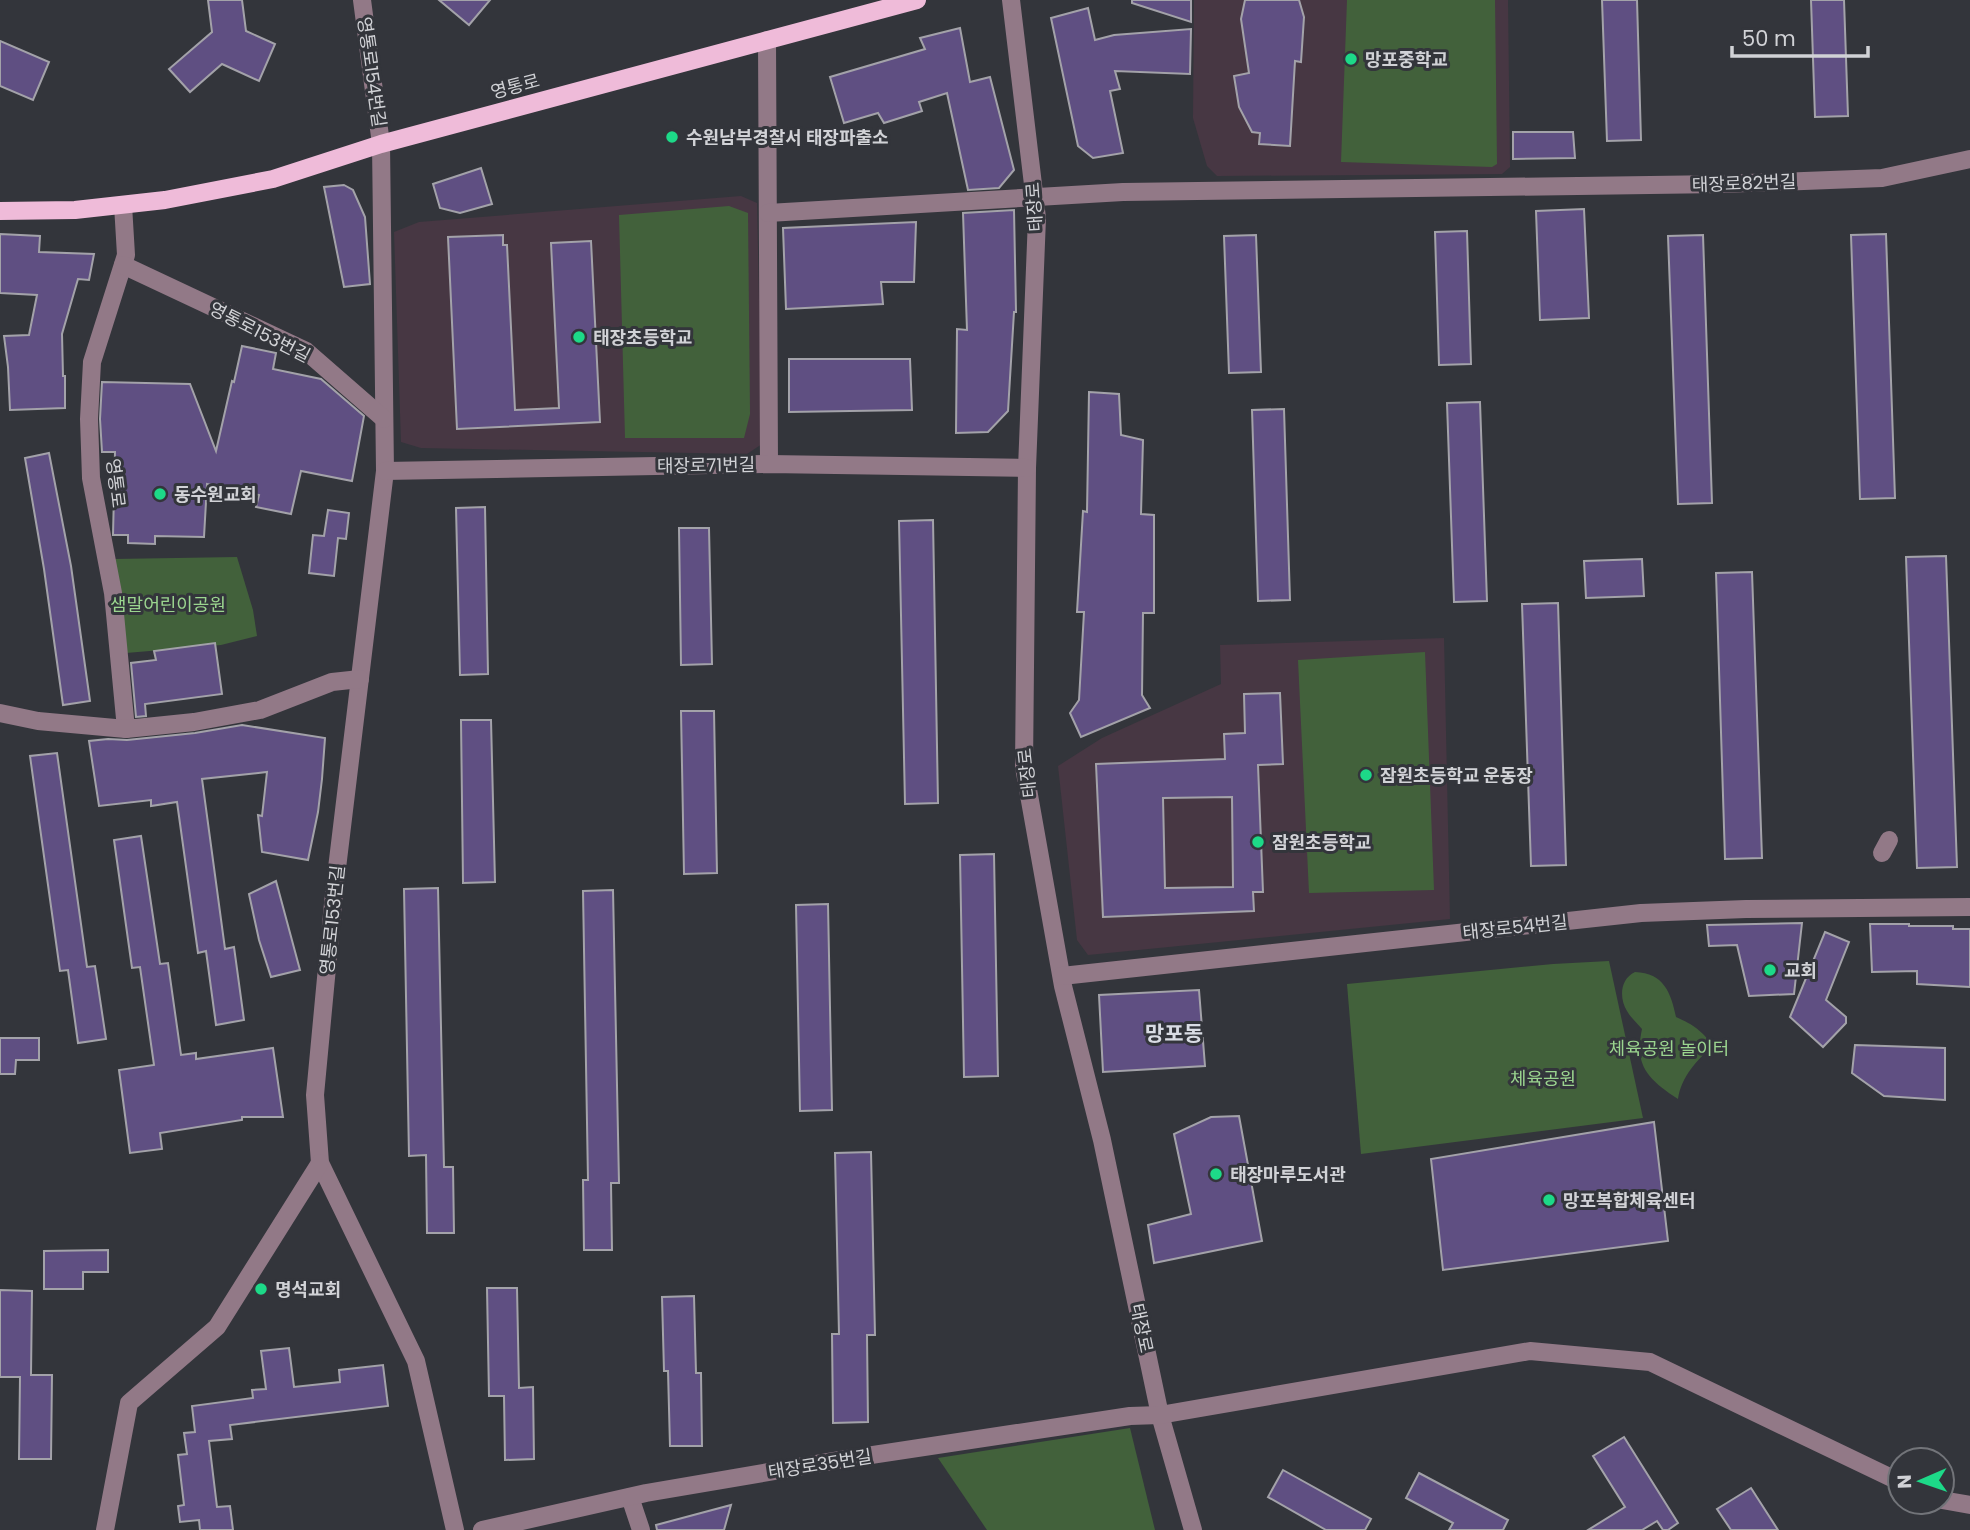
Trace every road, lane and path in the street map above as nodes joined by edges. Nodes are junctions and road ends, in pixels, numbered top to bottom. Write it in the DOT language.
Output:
graph roads {
  1 [pos="362,0"];
  2 [pos="917,0"];
  3 [pos="1011,0"];
  4 [pos="767,40"];
  5 [pos="381,144"];
  6 [pos="1970,159"];
  7 [pos="1034,198"];
  8 [pos="123,205"];
  9 [pos="0,211"];
  10 [pos="768,214"];
  11 [pos="123,265"];
  12 [pos="384,419"];
  13 [pos="769,464"];
  14 [pos="1027,468"];
  15 [pos="384,471"];
  16 [pos="360,679"];
  17 [pos="0,713"];
  18 [pos="127,729"];
  19 [pos="1970,907"];
  20 [pos="1062,976"];
  21 [pos="320,1163"];
  22 [pos="1160,1415"];
  23 [pos="1886,1475"];
  24 [pos="630,1497"];
  25 [pos="105,1530"];
  26 [pos="455,1530"];
  27 [pos="482,1530"];
  28 [pos="642,1530"];
  29 [pos="1192,1530"];
  1 -- 5 [label="street, 영통로154번길"];
  2 -- 4 [label="main road, 영통로"];
  3 -- 7 [label="street, 태장로"];
  4 -- 5 [label="main road, 영통로"];
  4 -- 10 [label="street"];
  5 -- 8 [label="main road, 영통로"];
  5 -- 12 [label="street, 영통로153번길"];
  6 -- 7 [label="street, 태장로82번길"];
  7 -- 10 [label="street, 태장로82번길"];
  7 -- 14 [label="street, 태장로"];
  8 -- 9 [label="main road, 영통로"];
  8 -- 11 [label="street, 영통로"];
  10 -- 13 [label="street"];
  11 -- 12 [label="street, 영통로153번길"];
  11 -- 18 [label="street, 영통로"];
  12 -- 15 [label="street, 영통로153번길"];
  13 -- 14 [label="street, 태장로71번길"];
  13 -- 15 [label="street, 태장로71번길"];
  14 -- 20 [label="street, 태장로"];
  15 -- 16 [label="street, 영통로153번길"];
  16 -- 18 [label="street"];
  16 -- 21 [label="street, 영통로153번길"];
  17 -- 18 [label="street"];
  19 -- 20 [label="street, 태장로54번길"];
  20 -- 22 [label="street, 태장로"];
  21 -- 25 [label="street"];
  21 -- 26 [label="street, 영통로153번길"];
  22 -- 23 [label="street, 태장로35번길"];
  22 -- 24 [label="street, 태장로35번길"];
  22 -- 29 [label="street, 태장로"];
  24 -- 27 [label="street, 태장로35번길"];
  24 -- 28 [label="street"];
}
